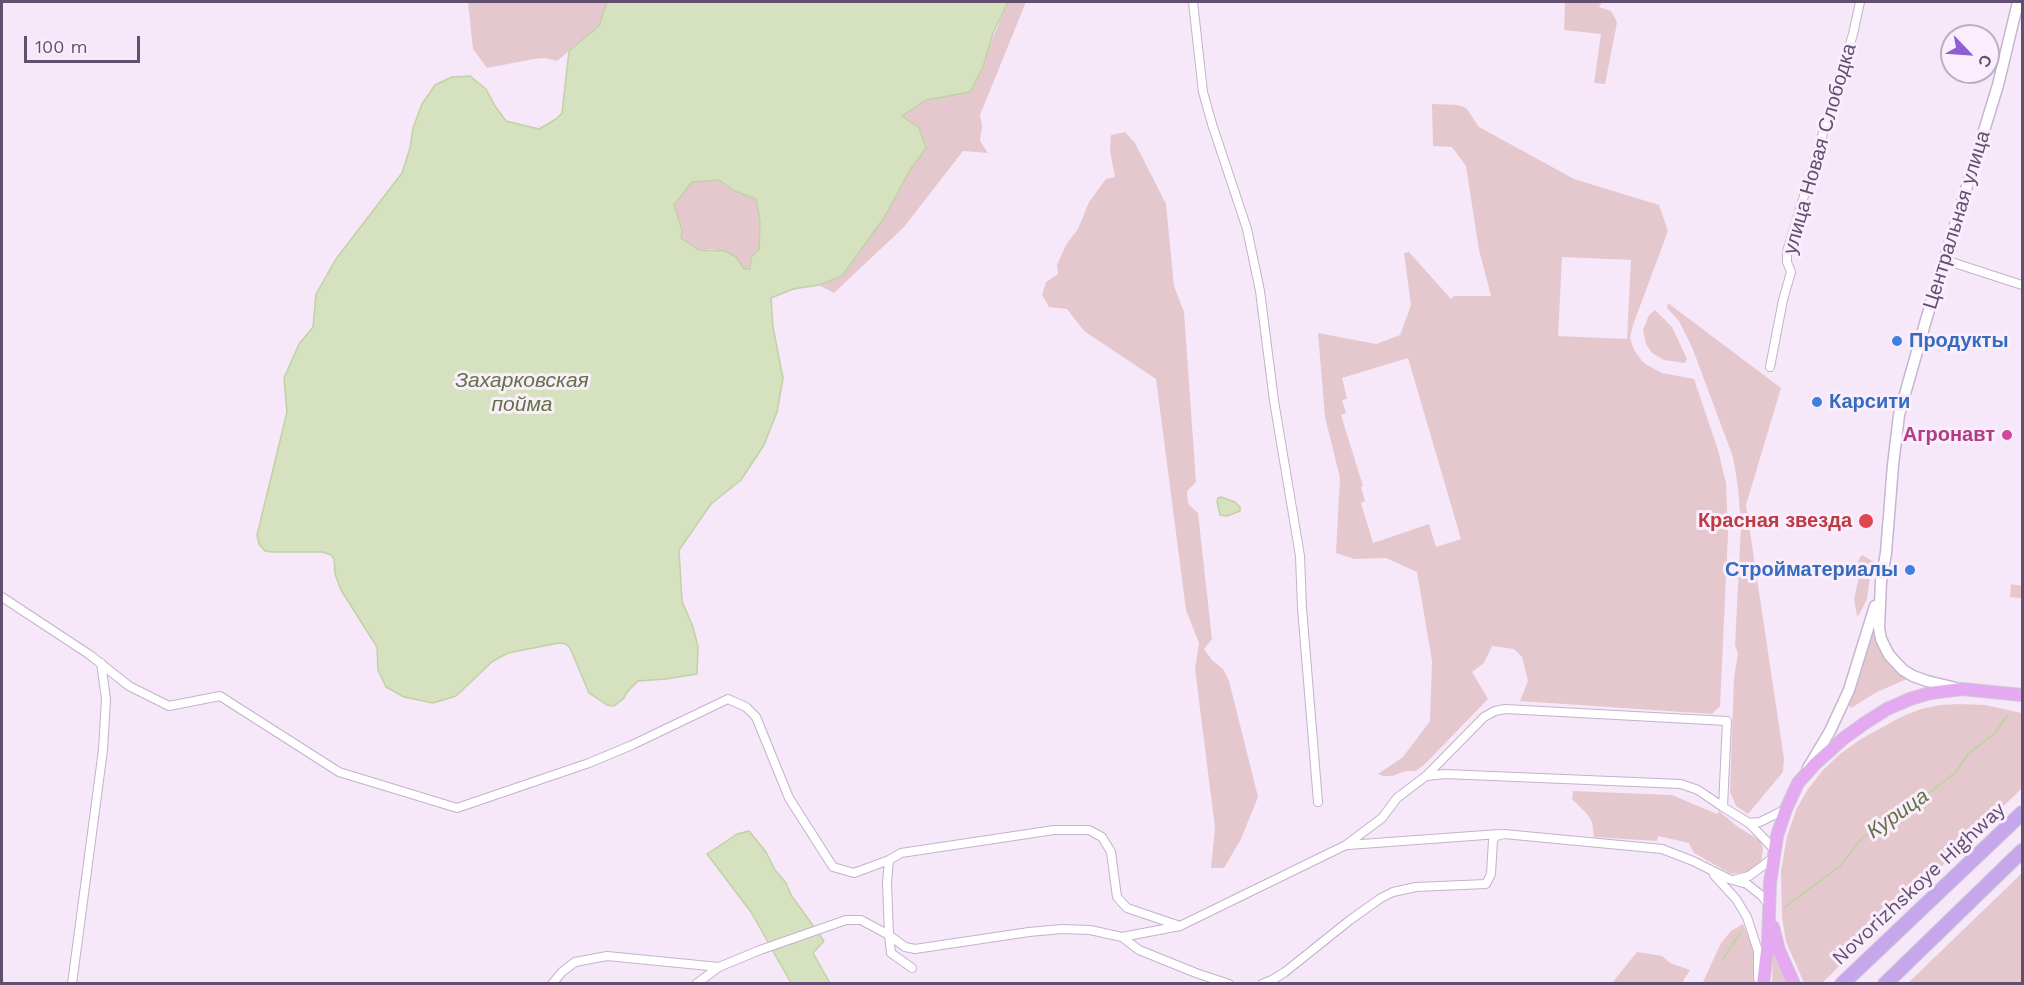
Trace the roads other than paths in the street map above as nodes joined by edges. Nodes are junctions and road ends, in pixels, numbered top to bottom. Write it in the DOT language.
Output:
graph roads {
  1 [pos="1193,2"];
  2 [pos="1860,2"];
  3 [pos="2018,2"];
  4 [pos="1945,260"];
  5 [pos="2022,285"];
  6 [pos="1770,367"];
  7 [pos="1881,581"];
  8 [pos="2,597"];
  9 [pos="101,663"];
  10 [pos="1962,689"];
  11 [pos="2019,696"];
  12 [pos="1426,776"];
  13 [pos="1798,783"];
  14 [pos="1318,802"];
  15 [pos="1723,807"];
  16 [pos="1786,809"];
  17 [pos="2022,813"];
  18 [pos="1749,823"];
  19 [pos="1499,834"];
  20 [pos="1346,845"];
  21 [pos="2022,850"];
  22 [pos="1774,854"];
  23 [pos="889,860"];
  24 [pos="1709,869"];
  25 [pos="1729,879"];
  26 [pos="1769,908"];
  27 [pos="1180,926"];
  28 [pos="889,935"];
  29 [pos="1122,937"];
  30 [pos="718,967"];
  31 [pos="912,968"];
  32 [pos="1843,983"];
  33 [pos="72,984"];
  34 [pos="552,984"];
  35 [pos="696,984"];
  36 [pos="1229,984"];
  37 [pos="1262,984"];
  38 [pos="1758,984"];
  39 [pos="1763,984"];
  40 [pos="1794,984"];
  41 [pos="1885,984"];
  1 -- 14 [label="street"];
  2 -- 6 [label="street, улица Новая Слободка"];
  3 -- 4 [label="main road, Центральная улица"];
  4 -- 5 [label="street"];
  4 -- 7 [label="main road, Центральная улица"];
  7 -- 10 [label="main road"];
  7 -- 13 [label="main road"];
  8 -- 9 [label="street"];
  9 -- 23 [label="street"];
  9 -- 33 [label="street"];
  10 -- 11 [label="main road"];
  10 -- 13 [label="main road"];
  12 -- 15 [label="street"];
  12 -- 15 [label="street"];
  12 -- 20 [label="street"];
  13 -- 16 [label="main road"];
  15 -- 18 [label="street"];
  16 -- 18 [label="street"];
  16 -- 22 [label="main road"];
  17 -- 32 [label="highway, Novorizhskoye Highway"];
  18 -- 22 [label="street"];
  19 -- 20 [label="street"];
  19 -- 24 [label="street"];
  19 -- 37 [label="street"];
  20 -- 27 [label="street"];
  21 -- 41 [label="highway"];
  22 -- 25 [label="street"];
  22 -- 26 [label="main road"];
  23 -- 27 [label="street"];
  23 -- 28 [label="street"];
  24 -- 25 [label="street"];
  24 -- 38 [label="street"];
  25 -- 26 [label="street"];
  26 -- 39 [label="main road"];
  26 -- 40 [label="main road"];
  27 -- 29 [label="street"];
  28 -- 29 [label="street"];
  28 -- 30 [label="street"];
  28 -- 31 [label="street"];
  29 -- 36 [label="street"];
  30 -- 34 [label="street"];
  30 -- 35 [label="street"];
}
